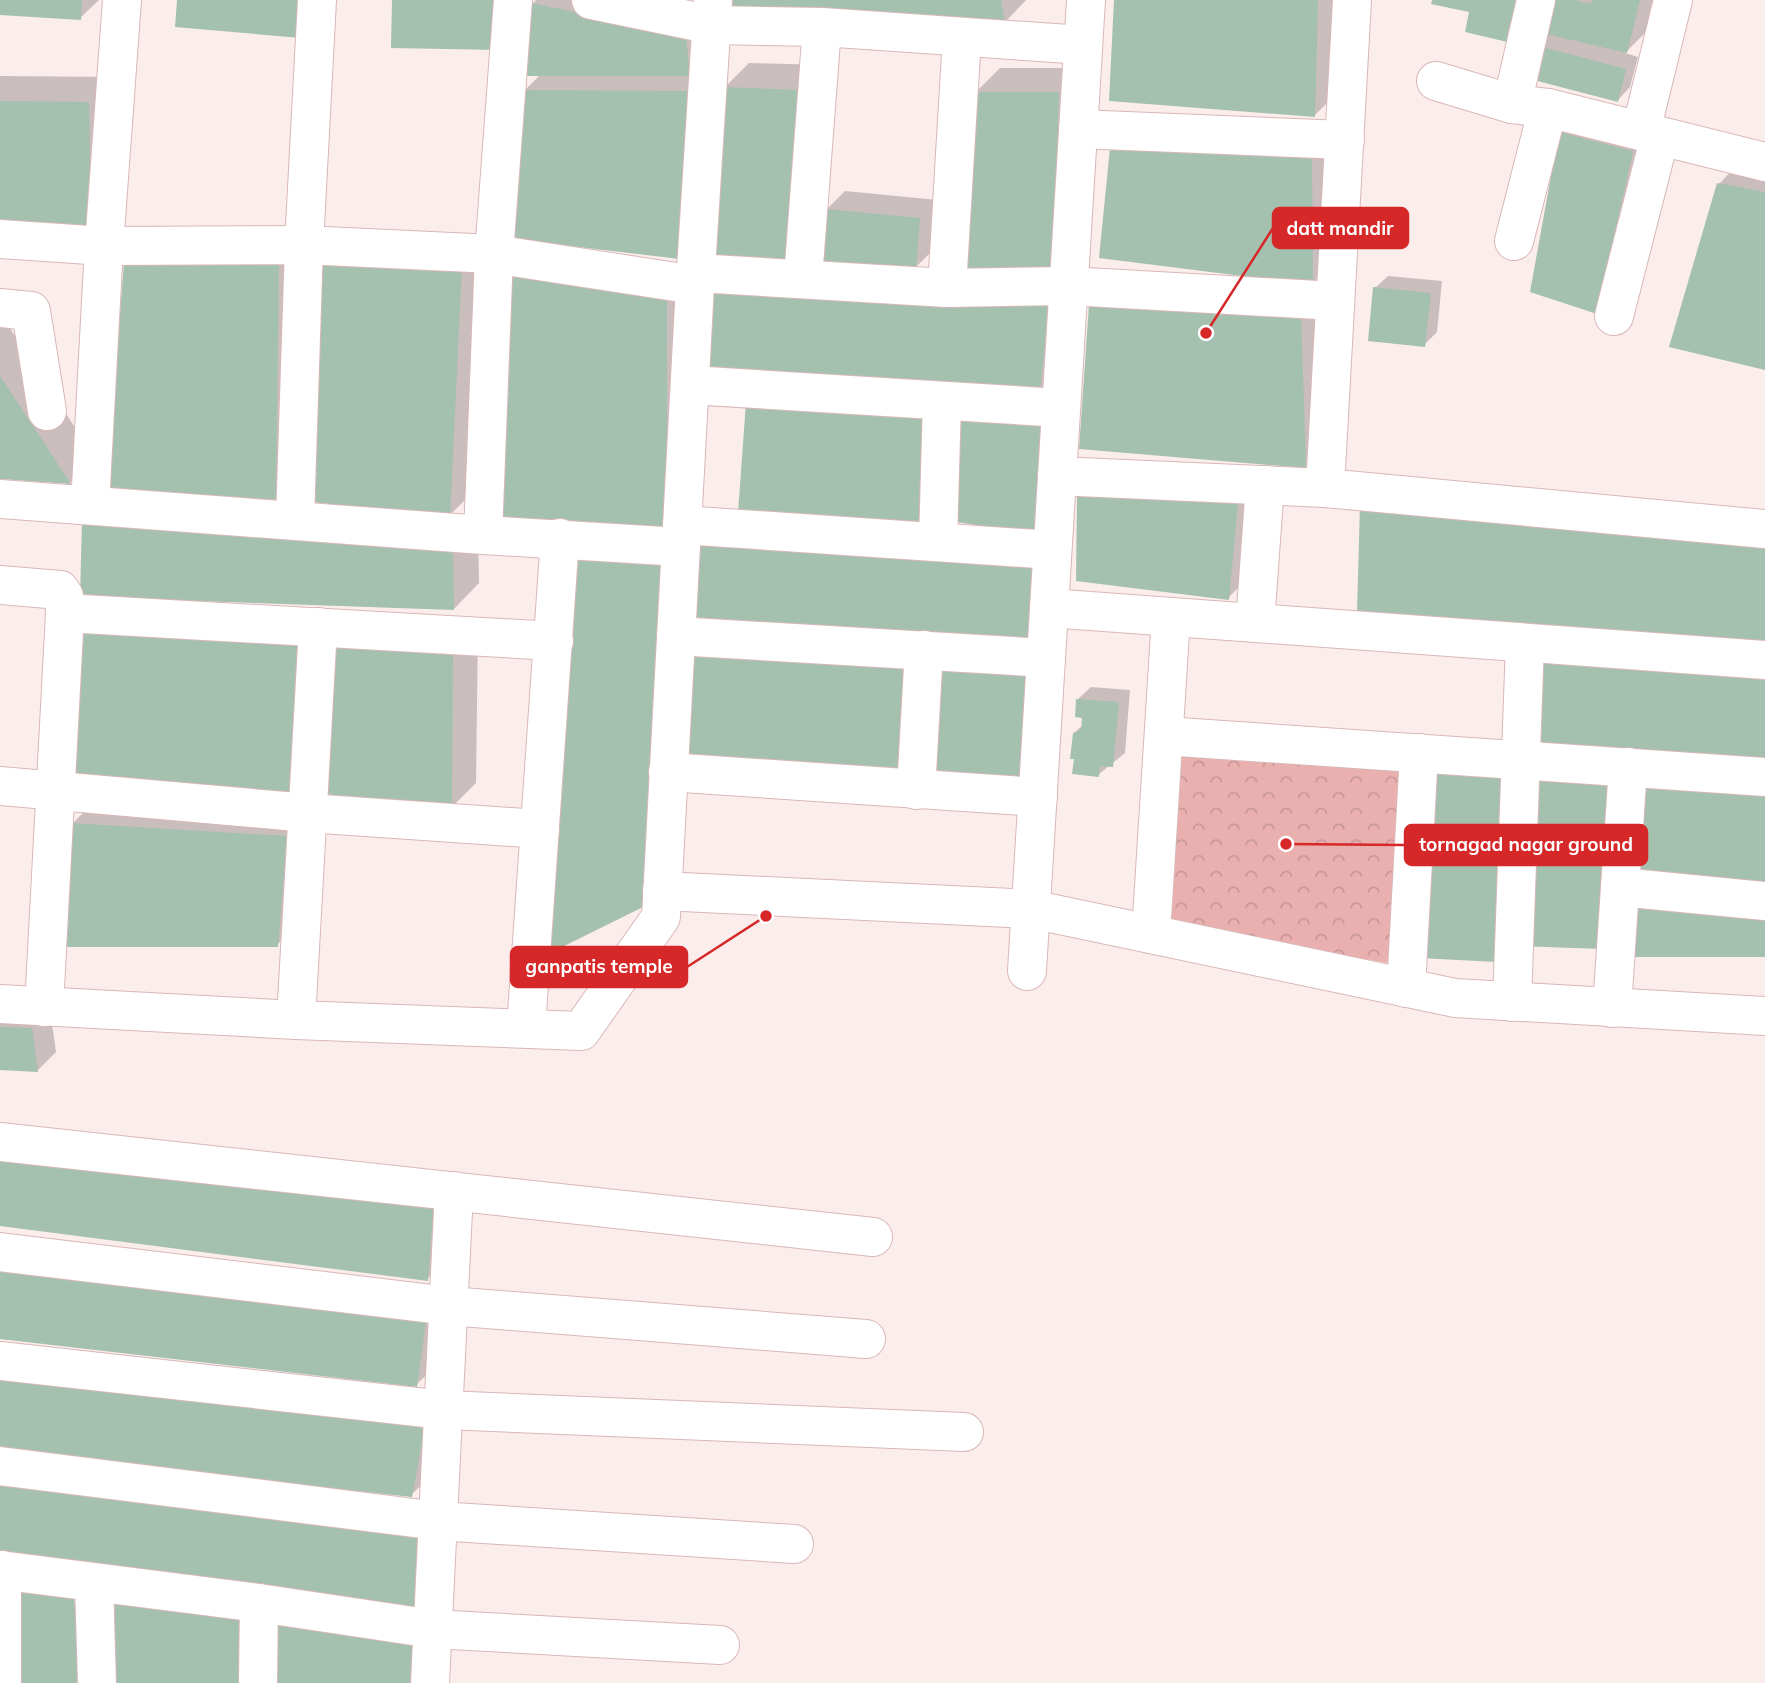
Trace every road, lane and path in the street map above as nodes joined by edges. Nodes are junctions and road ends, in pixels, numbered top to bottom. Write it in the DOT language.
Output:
graph roads {
  1 [pos="122,0"];
  2 [pos="317,0"];
  3 [pos="513,0"];
  4 [pos="591,0"];
  5 [pos="1086,0"];
  6 [pos="1352,0"];
  7 [pos="1536,0"];
  8 [pos="1673,0"];
  9 [pos="712,13"];
  10 [pos="822,27"];
  11 [pos="962,37"];
  12 [pos="1083,46"];
  13 [pos="1436,81"];
  14 [pos="1530,106"];
  15 [pos="1078,129"];
  16 [pos="1651,134"];
  17 [pos="1345,139"];
  18 [pos="1765,162"];
  19 [pos="0,239"];
  20 [pos="1514,242"];
  21 [pos="304,245"];
  22 [pos="104,246"];
  23 [pos="494,254"];
  24 [pos="695,279"];
  25 [pos="803,279"];
  26 [pos="1069,286"];
  27 [pos="947,288"];
  28 [pos="1335,301"];
  29 [pos="0,308"];
  30 [pos="1614,316"];
  31 [pos="690,385"];
  32 [pos="942,401"];
  33 [pos="1061,408"];
  34 [pos="47,411"];
  35 [pos="1057,476"];
  36 [pos="1265,485"];
  37 [pos="1325,488"];
  38 [pos="0,499"];
  39 [pos="90,505"];
  40 [pos="295,520"];
  41 [pos="1765,528"];
  42 [pos="482,535"];
  43 [pos="681,536"];
  44 [pos="561,538"];
  45 [pos="938,542"];
  46 [pos="1052,550"];
  47 [pos="0,585"];
  48 [pos="1049,608"];
  49 [pos="65,613"];
  50 [pos="1171,617"];
  51 [pos="1255,623"];
  52 [pos="318,627"];
  53 [pos="676,636"];
  54 [pos="554,641"];
  55 [pos="1525,643"];
  56 [pos="924,650"];
  57 [pos="1046,658"];
  58 [pos="1765,660"];
  59 [pos="1164,736"];
  60 [pos="1419,753"];
  61 [pos="1521,760"];
  62 [pos="1628,767"];
  63 [pos="668,772"];
  64 [pos="1765,777"];
  65 [pos="0,786"];
  66 [pos="916,790"];
  67 [pos="55,791"];
  68 [pos="1038,797"];
  69 [pos="308,813"];
  70 [pos="540,829"];
  71 [pos="1620,887"];
  72 [pos="662,891"];
  73 [pos="1765,901"];
  74 [pos="1031,909"];
  75 [pos="1151,934"];
  76 [pos="1027,971"];
  77 [pos="1406,988"];
  78 [pos="1512,1002"];
  79 [pos="0,1004"];
  80 [pos="44,1007"];
  81 [pos="1612,1007"];
  82 [pos="1765,1016"];
  83 [pos="296,1020"];
  84 [pos="526,1028"];
  85 [pos="0,1142"];
  86 [pos="454,1191"];
  87 [pos="873,1237"];
  88 [pos="0,1252"];
  89 [pos="449,1306"];
  90 [pos="866,1339"];
  91 [pos="0,1361"];
  92 [pos="444,1410"];
  93 [pos="964,1432"];
  94 [pos="0,1466"];
  95 [pos="438,1521"];
  96 [pos="794,1544"];
  97 [pos="1,1570"];
  98 [pos="94,1583"];
  99 [pos="259,1603"];
  100 [pos="433,1629"];
  101 [pos="720,1644"];
  102 [pos="2,1683"];
  103 [pos="97,1683"];
  104 [pos="258,1683"];
  105 [pos="430,1683"];
  1 -- 22 [label="street"];
  2 -- 21 [label="street"];
  3 -- 23 [label="street"];
  4 -- 9 [label="street"];
  5 -- 12 [label="street"];
  6 -- 17 [label="street"];
  7 -- 14 [label="street"];
  8 -- 16 [label="street"];
  9 -- 10 [label="street"];
  9 -- 24 [label="street"];
  10 -- 11 [label="street"];
  10 -- 25 [label="street"];
  11 -- 12 [label="street"];
  11 -- 27 [label="street"];
  12 -- 15 [label="street"];
  13 -- 14 [label="street"];
  14 -- 16 [label="street"];
  14 -- 20 [label="street"];
  15 -- 17 [label="street"];
  15 -- 26 [label="street"];
  16 -- 18 [label="street"];
  16 -- 30 [label="street"];
  17 -- 28 [label="street"];
  19 -- 22 [label="street"];
  21 -- 22 [label="street"];
  21 -- 23 [label="street"];
  21 -- 40 [label="street"];
  22 -- 39 [label="street"];
  23 -- 24 [label="street"];
  23 -- 42 [label="street"];
  24 -- 25 [label="street"];
  24 -- 31 [label="street"];
  25 -- 27 [label="street"];
  26 -- 27 [label="street"];
  26 -- 28 [label="street"];
  26 -- 33 [label="street"];
  28 -- 37 [label="street"];
  29 -- 34 [label="street"];
  31 -- 32 [label="street"];
  31 -- 43 [label="street"];
  32 -- 33 [label="street"];
  32 -- 45 [label="street"];
  33 -- 35 [label="street"];
  35 -- 36 [label="street"];
  35 -- 46 [label="street"];
  36 -- 37 [label="street"];
  36 -- 51 [label="street"];
  37 -- 41 [label="street"];
  38 -- 39 [label="street"];
  39 -- 40 [label="street"];
  40 -- 42 [label="street"];
  42 -- 44 [label="street"];
  43 -- 44 [label="street"];
  43 -- 45 [label="street"];
  43 -- 53 [label="street"];
  44 -- 54 [label="street"];
  45 -- 46 [label="street"];
  46 -- 48 [label="street"];
  47 -- 49 [label="street"];
  48 -- 50 [label="street"];
  48 -- 57 [label="street"];
  49 -- 52 [label="street"];
  49 -- 67 [label="street"];
  50 -- 51 [label="street"];
  50 -- 59 [label="street"];
  51 -- 55 [label="street"];
  52 -- 54 [label="street"];
  52 -- 69 [label="street"];
  53 -- 56 [label="street"];
  53 -- 63 [label="street"];
  54 -- 70 [label="street"];
  55 -- 58 [label="street"];
  55 -- 61 [label="street"];
  56 -- 57 [label="street"];
  56 -- 66 [label="street"];
  57 -- 68 [label="street"];
  59 -- 60 [label="street"];
  59 -- 75 [label="street"];
  60 -- 61 [label="street"];
  60 -- 77 [label="street"];
  61 -- 62 [label="street"];
  61 -- 78 [label="street"];
  62 -- 64 [label="street"];
  62 -- 71 [label="street"];
  63 -- 66 [label="street"];
  63 -- 72 [label="street"];
  65 -- 67 [label="street"];
  66 -- 68 [label="street"];
  67 -- 69 [label="street"];
  67 -- 80 [label="street"];
  68 -- 74 [label="street"];
  69 -- 70 [label="street"];
  69 -- 83 [label="street"];
  70 -- 84 [label="street"];
  71 -- 73 [label="street"];
  71 -- 81 [label="street"];
  72 -- 74 [label="street"];
  72 -- 84 [label="street"];
  74 -- 75 [label="street"];
  74 -- 76 [label="street"];
  75 -- 77 [label="street"];
  77 -- 78 [label="street"];
  78 -- 81 [label="street"];
  79 -- 80 [label="street"];
  80 -- 83 [label="street"];
  81 -- 82 [label="street"];
  83 -- 84 [label="street"];
  85 -- 86 [label="street"];
  86 -- 87 [label="street"];
  86 -- 89 [label="street"];
  88 -- 89 [label="street"];
  89 -- 90 [label="street"];
  89 -- 92 [label="street"];
  91 -- 92 [label="street"];
  92 -- 93 [label="street"];
  92 -- 95 [label="street"];
  94 -- 95 [label="street"];
  95 -- 96 [label="street"];
  95 -- 100 [label="street"];
  97 -- 98 [label="street"];
  97 -- 102 [label="street"];
  98 -- 99 [label="street"];
  98 -- 103 [label="street"];
  99 -- 100 [label="street"];
  99 -- 104 [label="street"];
  100 -- 101 [label="street"];
  100 -- 105 [label="street"];
}
